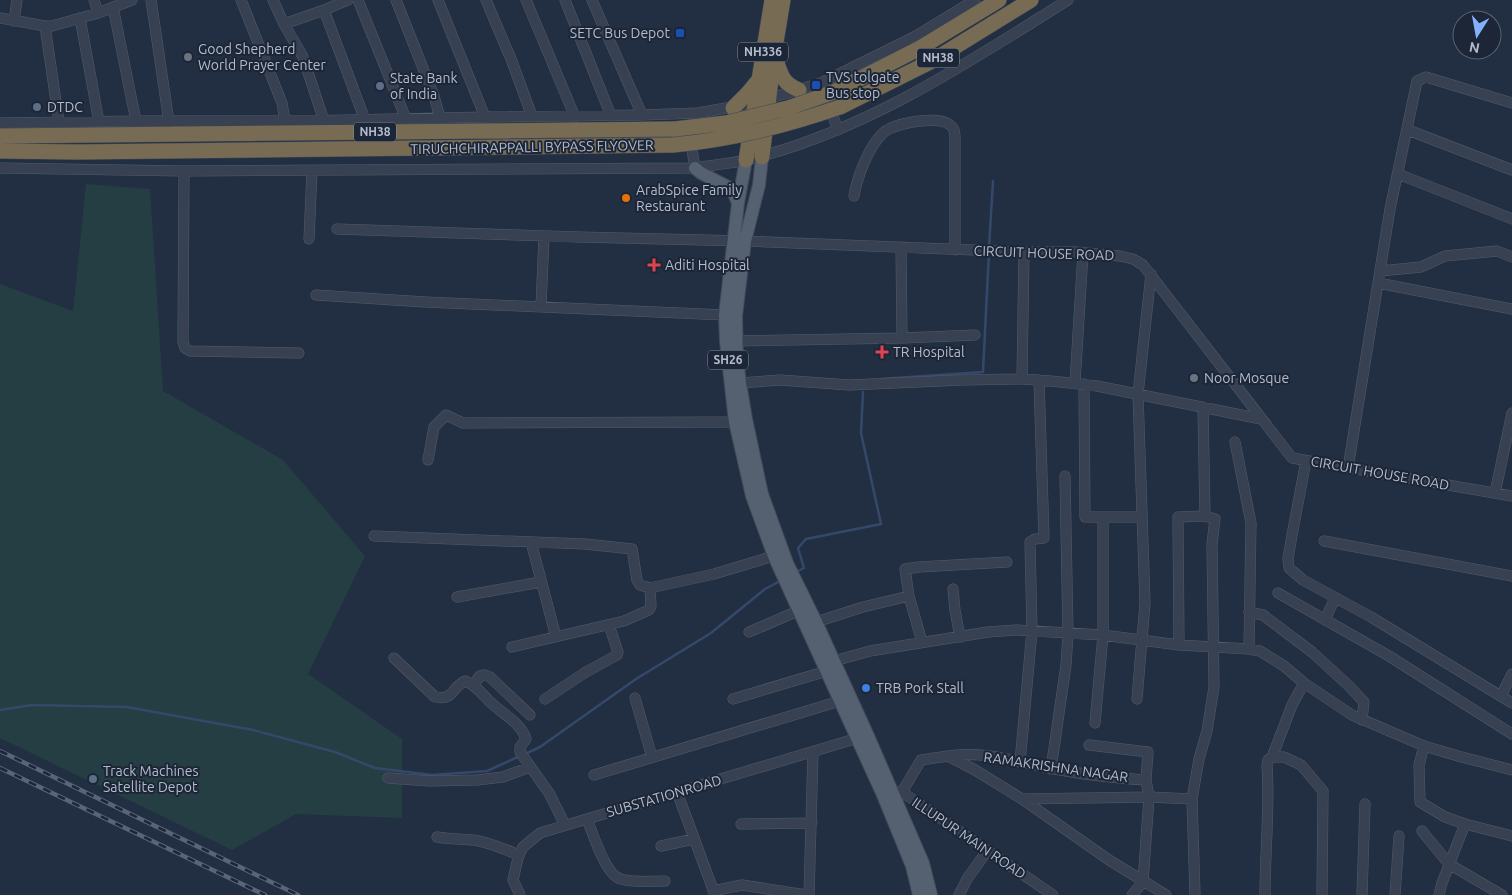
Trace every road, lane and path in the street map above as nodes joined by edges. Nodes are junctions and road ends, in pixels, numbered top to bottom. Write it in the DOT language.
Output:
graph roads {
  1 [pos="17,0"];
  2 [pos="94,0"];
  3 [pos="151,0"];
  4 [pos="241,0"];
  5 [pos="273,0"];
  6 [pos="348,0"];
  7 [pos="358,0"];
  8 [pos="396,0"];
  9 [pos="438,0"];
  10 [pos="486,0"];
  11 [pos="526,0"];
  12 [pos="565,0"];
  13 [pos="592,0"];
  14 [pos="772,0"];
  15 [pos="782,0"];
  16 [pos="975,0"];
  17 [pos="999,0"];
  18 [pos="1031,0"];
  19 [pos="1068,0"];
  20 [pos="123,2"];
  21 [pos="324,10"];
  22 [pos="98,13"];
  23 [pos="0,18"];
  24 [pos="80,18"];
  25 [pos="14,21"];
  26 [pos="284,24"];
  27 [pos="45,26"];
  28 [pos="773,28"];
  29 [pos="774,54"];
  30 [pos="758,80"];
  31 [pos="822,83"];
  32 [pos="799,90"];
  33 [pos="762,101"];
  34 [pos="1512,102"];
  35 [pos="733,108"];
  36 [pos="686,114"];
  37 [pos="642,115"];
  38 [pos="532,116"];
  39 [pos="611,116"];
  40 [pos="485,117"];
  41 [pos="575,117"];
  42 [pos="440,118"];
  43 [pos="406,119"];
  44 [pos="365,120"];
  45 [pos="136,121"];
  46 [pos="285,121"];
  47 [pos="324,121"];
  48 [pos="59,122"];
  49 [pos="99,122"];
  50 [pos="169,122"];
  51 [pos="0,123"];
  52 [pos="838,130"];
  53 [pos="1408,130"];
  54 [pos="0,136"];
  55 [pos="0,151"];
  56 [pos="762,156"];
  57 [pos="746,160"];
  58 [pos="0,168"];
  59 [pos="695,168"];
  60 [pos="1512,170"];
  61 [pos="184,171"];
  62 [pos="312,171"];
  63 [pos="1398,174"];
  64 [pos="854,196"];
  65 [pos="738,204"];
  66 [pos="1512,219"];
  67 [pos="337,228"];
  68 [pos="544,236"];
  69 [pos="309,239"];
  70 [pos="739,241"];
  71 [pos="901,247"];
  72 [pos="955,250"];
  73 [pos="1024,252"];
  74 [pos="1083,253"];
  75 [pos="1512,257"];
  76 [pos="1380,271"];
  77 [pos="1151,274"];
  78 [pos="1378,283"];
  79 [pos="316,295"];
  80 [pos="541,307"];
  81 [pos="1512,309"];
  82 [pos="725,316"];
  83 [pos="975,335"];
  84 [pos="902,338"];
  85 [pos="731,342"];
  86 [pos="299,352"];
  87 [pos="1022,379"];
  88 [pos="1039,380"];
  89 [pos="740,383"];
  90 [pos="1079,384"];
  91 [pos="1138,394"];
  92 [pos="1203,407"];
  93 [pos="1512,413"];
  94 [pos="1261,419"];
  95 [pos="735,422"];
  96 [pos="1235,442"];
  97 [pos="428,460"];
  98 [pos="1306,460"];
  99 [pos="1348,468"];
  100 [pos="1065,476"];
  101 [pos="1495,493"];
  102 [pos="1512,496"];
  103 [pos="1205,516"];
  104 [pos="1103,517"];
  105 [pos="1142,517"];
  106 [pos="374,536"];
  107 [pos="1324,541"];
  108 [pos="531,542"];
  109 [pos="781,559"];
  110 [pos="1007,562"];
  111 [pos="1512,576"];
  112 [pos="541,582"];
  113 [pos="650,588"];
  114 [pos="953,589"];
  115 [pos="1278,593"];
  116 [pos="909,596"];
  117 [pos="457,597"];
  118 [pos="1335,598"];
  119 [pos="802,604"];
  120 [pos="1249,612"];
  121 [pos="1325,620"];
  122 [pos="816,622"];
  123 [pos="609,625"];
  124 [pos="1032,631"];
  125 [pos="749,632"];
  126 [pos="1068,634"];
  127 [pos="1103,635"];
  128 [pos="556,637"];
  129 [pos="960,637"];
  130 [pos="1142,641"];
  131 [pos="922,642"];
  132 [pos="1179,645"];
  133 [pos="512,647"];
  134 [pos="1213,647"];
  135 [pos="1250,649"];
  136 [pos="394,658"];
  137 [pos="830,666"];
  138 [pos="1512,674"];
  139 [pos="1304,683"];
  140 [pos="473,685"];
  141 [pos="1501,696"];
  142 [pos="635,698"];
  143 [pos="545,699"];
  144 [pos="732,699"];
  145 [pos="1137,699"];
  146 [pos="840,701"];
  147 [pos="1512,702"];
  148 [pos="530,715"];
  149 [pos="1362,720"];
  150 [pos="1095,723"];
  151 [pos="1512,734"];
  152 [pos="858,738"];
  153 [pos="1089,745"];
  154 [pos="1424,746"];
  155 [pos="813,752"];
  156 [pos="948,756"];
  157 [pos="652,757"];
  158 [pos="1272,757"];
  159 [pos="1020,762"];
  160 [pos="528,765"];
  161 [pos="1051,769"];
  162 [pos="1512,770"];
  163 [pos="594,775"];
  164 [pos="388,778"];
  165 [pos="1146,780"];
  166 [pos="677,792"];
  167 [pos="892,793"];
  168 [pos="1149,797"];
  169 [pos="1022,799"];
  170 [pos="1192,799"];
  171 [pos="1365,804"];
  172 [pos="587,819"];
  173 [pos="812,823"];
  174 [pos="741,824"];
  175 [pos="1466,824"];
  176 [pos="565,825"];
  177 [pos="1422,831"];
  178 [pos="1399,836"];
  179 [pos="1512,836"];
  180 [pos="437,837"];
  181 [pos="694,839"];
  182 [pos="661,846"];
  183 [pos="987,851"];
  184 [pos="519,855"];
  185 [pos="1449,864"];
  186 [pos="665,881"];
  187 [pos="1144,882"];
  188 [pos="714,893"];
  189 [pos="520,895"];
  190 [pos="808,895"];
  191 [pos="920,895"];
  192 [pos="931,895"];
  193 [pos="960,895"];
  194 [pos="1053,895"];
  195 [pos="1132,895"];
  196 [pos="1166,895"];
  197 [pos="1194,895"];
  198 [pos="1265,895"];
  199 [pos="1322,895"];
  200 [pos="1362,895"];
  201 [pos="1396,895"];
  202 [pos="1439,895"];
  203 [pos="1502,895"];
  1 -- 25 [label="street"];
  2 -- 22 [label="street"];
  3 -- 50 [label="street"];
  4 -- 46 [label="street"];
  5 -- 26 [label="street"];
  6 -- 21 [label="street"];
  7 -- 43 [label="street"];
  8 -- 42 [label="street"];
  9 -- 40 [label="street"];
  10 -- 38 [label="street"];
  11 -- 41 [label="street"];
  12 -- 39 [label="street"];
  13 -- 37 [label="street"];
  14 -- 15 [label="highway, NH336"];
  14 -- 28 [label="highway, NH336"];
  15 -- 28 [label="highway, NH336"];
  16 -- 31 [label="street"];
  17 -- 54 [label="highway, TIRUCHCHIRAPPALLI BYPASS FLYOVER / NH38, bridge"];
  18 -- 55 [label="highway, TIRUCHCHIRAPPALLI BYPASS FLYOVER / NH38, bridge"];
  19 -- 52 [label="street"];
  20 -- 22 [label="street"];
  20 -- 45 [label="street"];
  21 -- 26 [label="street"];
  21 -- 44 [label="street"];
  22 -- 24 [label="street"];
  23 -- 25 [label="street"];
  24 -- 27 [label="street"];
  24 -- 49 [label="street"];
  25 -- 27 [label="street"];
  26 -- 47 [label="street"];
  27 -- 48 [label="street"];
  28 -- 29 [label="highway, NH336"];
  28 -- 30 [label="highway, NH336"];
  29 -- 32 [label="highway"];
  29 -- 33 [label="highway, NH336"];
  30 -- 33 [label="highway, NH336"];
  30 -- 35 [label="highway"];
  31 -- 32 [label="street"];
  31 -- 52 [label="street"];
  32 -- 33 [label="street"];
  33 -- 35 [label="street"];
  33 -- 56 [label="highway, NH336"];
  33 -- 57 [label="highway, NH336"];
  34 -- 53 [label="street"];
  35 -- 36 [label="street"];
  36 -- 37 [label="street"];
  36 -- 59 [label="street"];
  37 -- 39 [label="street"];
  38 -- 40 [label="street"];
  38 -- 41 [label="street"];
  39 -- 41 [label="street"];
  40 -- 42 [label="street"];
  42 -- 43 [label="street"];
  43 -- 44 [label="street"];
  44 -- 47 [label="street"];
  45 -- 49 [label="street"];
  45 -- 50 [label="street"];
  46 -- 47 [label="street"];
  46 -- 50 [label="street"];
  48 -- 49 [label="street"];
  48 -- 51 [label="street"];
  52 -- 56 [label="street"];
  53 -- 60 [label="street"];
  53 -- 63 [label="street"];
  56 -- 57 [label="street"];
  56 -- 70 [label="main road, SH26"];
  57 -- 59 [label="street"];
  57 -- 65 [label="main road, SH26"];
  58 -- 61 [label="street"];
  59 -- 62 [label="street"];
  59 -- 65 [label="main road"];
  61 -- 62 [label="street"];
  61 -- 86 [label="street"];
  62 -- 69 [label="street"];
  63 -- 66 [label="street"];
  63 -- 76 [label="street"];
  64 -- 72 [label="street"];
  65 -- 70 [label="main road, SH26"];
  67 -- 68 [label="street, CIRCUIT HOUSE ROAD"];
  68 -- 70 [label="street, CIRCUIT HOUSE ROAD"];
  68 -- 80 [label="street"];
  70 -- 71 [label="street, CIRCUIT HOUSE ROAD"];
  70 -- 82 [label="main road, SH26"];
  70 -- 85 [label="main road, SH26"];
  71 -- 72 [label="street, CIRCUIT HOUSE ROAD"];
  71 -- 84 [label="street"];
  72 -- 73 [label="street, CIRCUIT HOUSE ROAD"];
  73 -- 74 [label="street, CIRCUIT HOUSE ROAD"];
  73 -- 87 [label="street"];
  74 -- 77 [label="street, CIRCUIT HOUSE ROAD"];
  74 -- 90 [label="street"];
  75 -- 76 [label="street"];
  76 -- 78 [label="street"];
  77 -- 91 [label="street"];
  77 -- 94 [label="street, CIRCUIT HOUSE ROAD"];
  78 -- 81 [label="street"];
  78 -- 99 [label="street"];
  79 -- 80 [label="street"];
  80 -- 82 [label="street"];
  82 -- 85 [label="main road, SH26"];
  83 -- 84 [label="street"];
  84 -- 85 [label="street"];
  85 -- 89 [label="main road, SH26"];
  85 -- 95 [label="main road, SH26"];
  87 -- 88 [label="street"];
  87 -- 89 [label="street"];
  88 -- 90 [label="street"];
  88 -- 124 [label="street"];
  89 -- 109 [label="main road, SH26"];
  90 -- 91 [label="street"];
  90 -- 104 [label="street"];
  91 -- 92 [label="street"];
  91 -- 105 [label="street"];
  92 -- 94 [label="street"];
  92 -- 103 [label="street"];
  93 -- 101 [label="street"];
  94 -- 98 [label="street, CIRCUIT HOUSE ROAD"];
  95 -- 97 [label="street"];
  95 -- 109 [label="main road, SH26"];
  96 -- 120 [label="street"];
  98 -- 99 [label="street, CIRCUIT HOUSE ROAD"];
  98 -- 118 [label="street"];
  99 -- 101 [label="street, CIRCUIT HOUSE ROAD"];
  100 -- 126 [label="street"];
  101 -- 102 [label="street, CIRCUIT HOUSE ROAD"];
  103 -- 132 [label="street"];
  103 -- 134 [label="street"];
  104 -- 105 [label="street"];
  104 -- 127 [label="street"];
  105 -- 130 [label="street"];
  106 -- 108 [label="street"];
  107 -- 111 [label="street"];
  108 -- 112 [label="street"];
  108 -- 113 [label="street"];
  109 -- 113 [label="street"];
  109 -- 119 [label="main road, SH26"];
  110 -- 116 [label="street"];
  112 -- 117 [label="street"];
  112 -- 128 [label="street"];
  113 -- 123 [label="street"];
  114 -- 129 [label="street"];
  115 -- 121 [label="street"];
  116 -- 122 [label="street"];
  116 -- 131 [label="street"];
  118 -- 121 [label="street"];
  118 -- 141 [label="street"];
  119 -- 122 [label="main road, SH26"];
  119 -- 125 [label="street"];
  119 -- 137 [label="main road, SH26"];
  120 -- 135 [label="street"];
  120 -- 149 [label="street"];
  121 -- 151 [label="street"];
  122 -- 137 [label="main road, SH26"];
  123 -- 128 [label="street"];
  123 -- 143 [label="street"];
  124 -- 126 [label="street"];
  124 -- 129 [label="street"];
  124 -- 159 [label="street"];
  126 -- 127 [label="street"];
  126 -- 161 [label="street"];
  127 -- 130 [label="street"];
  127 -- 150 [label="street"];
  128 -- 133 [label="street"];
  129 -- 131 [label="street"];
  130 -- 132 [label="street"];
  130 -- 145 [label="street"];
  131 -- 137 [label="street"];
  132 -- 134 [label="street"];
  134 -- 135 [label="street"];
  134 -- 170 [label="street"];
  135 -- 139 [label="street"];
  136 -- 140 [label="street"];
  137 -- 144 [label="street"];
  137 -- 146 [label="main road, SH26"];
  137 -- 167 [label="main road, SH26"];
  138 -- 141 [label="street"];
  139 -- 149 [label="street"];
  139 -- 158 [label="street"];
  140 -- 148 [label="street"];
  140 -- 160 [label="street"];
  141 -- 147 [label="street"];
  142 -- 157 [label="street"];
  146 -- 152 [label="main road, SH26"];
  146 -- 157 [label="street"];
  149 -- 154 [label="street"];
  152 -- 155 [label="street, SUBSTATIONROAD"];
  152 -- 167 [label="main road, SH26"];
  153 -- 165 [label="street"];
  154 -- 162 [label="street"];
  154 -- 175 [label="street"];
  155 -- 166 [label="street, SUBSTATIONROAD"];
  155 -- 173 [label="street"];
  156 -- 159 [label="street, RAMAKRISHNA NAGAR"];
  156 -- 167 [label="street, RAMAKRISHNA NAGAR"];
  156 -- 169 [label="street, RAMAKRISHNA NAGAR"];
  157 -- 163 [label="street"];
  158 -- 198 [label="street"];
  158 -- 199 [label="street"];
  159 -- 161 [label="street, RAMAKRISHNA NAGAR"];
  160 -- 164 [label="street"];
  160 -- 176 [label="street"];
  161 -- 165 [label="street, RAMAKRISHNA NAGAR"];
  165 -- 168 [label="street, RAMAKRISHNA NAGAR"];
  166 -- 172 [label="street, SUBSTATIONROAD"];
  166 -- 181 [label="street"];
  167 -- 183 [label="street, ILLUPUR MAIN ROAD"];
  167 -- 191 [label="main road, SH26"];
  167 -- 192 [label="main road, SH26"];
  168 -- 169 [label="street, RAMAKRISHNA NAGAR"];
  168 -- 170 [label="street, RAMAKRISHNA NAGAR"];
  168 -- 187 [label="street, RAMAKRISHNA NAGAR"];
  169 -- 187 [label="street, RAMAKRISHNA NAGAR"];
  170 -- 197 [label="street"];
  171 -- 200 [label="street"];
  172 -- 176 [label="street, SUBSTATIONROAD"];
  172 -- 186 [label="street"];
  173 -- 174 [label="street"];
  173 -- 190 [label="street"];
  175 -- 179 [label="street"];
  175 -- 185 [label="street"];
  176 -- 184 [label="street, SUBSTATIONROAD"];
  177 -- 185 [label="street"];
  178 -- 201 [label="street"];
  180 -- 184 [label="street"];
  181 -- 182 [label="street"];
  181 -- 188 [label="street"];
  183 -- 193 [label="street"];
  183 -- 194 [label="street, ILLUPUR MAIN ROAD"];
  184 -- 189 [label="street"];
  185 -- 202 [label="street"];
  185 -- 203 [label="street"];
  187 -- 195 [label="street"];
  187 -- 196 [label="street"];
  188 -- 190 [label="street"];
}
